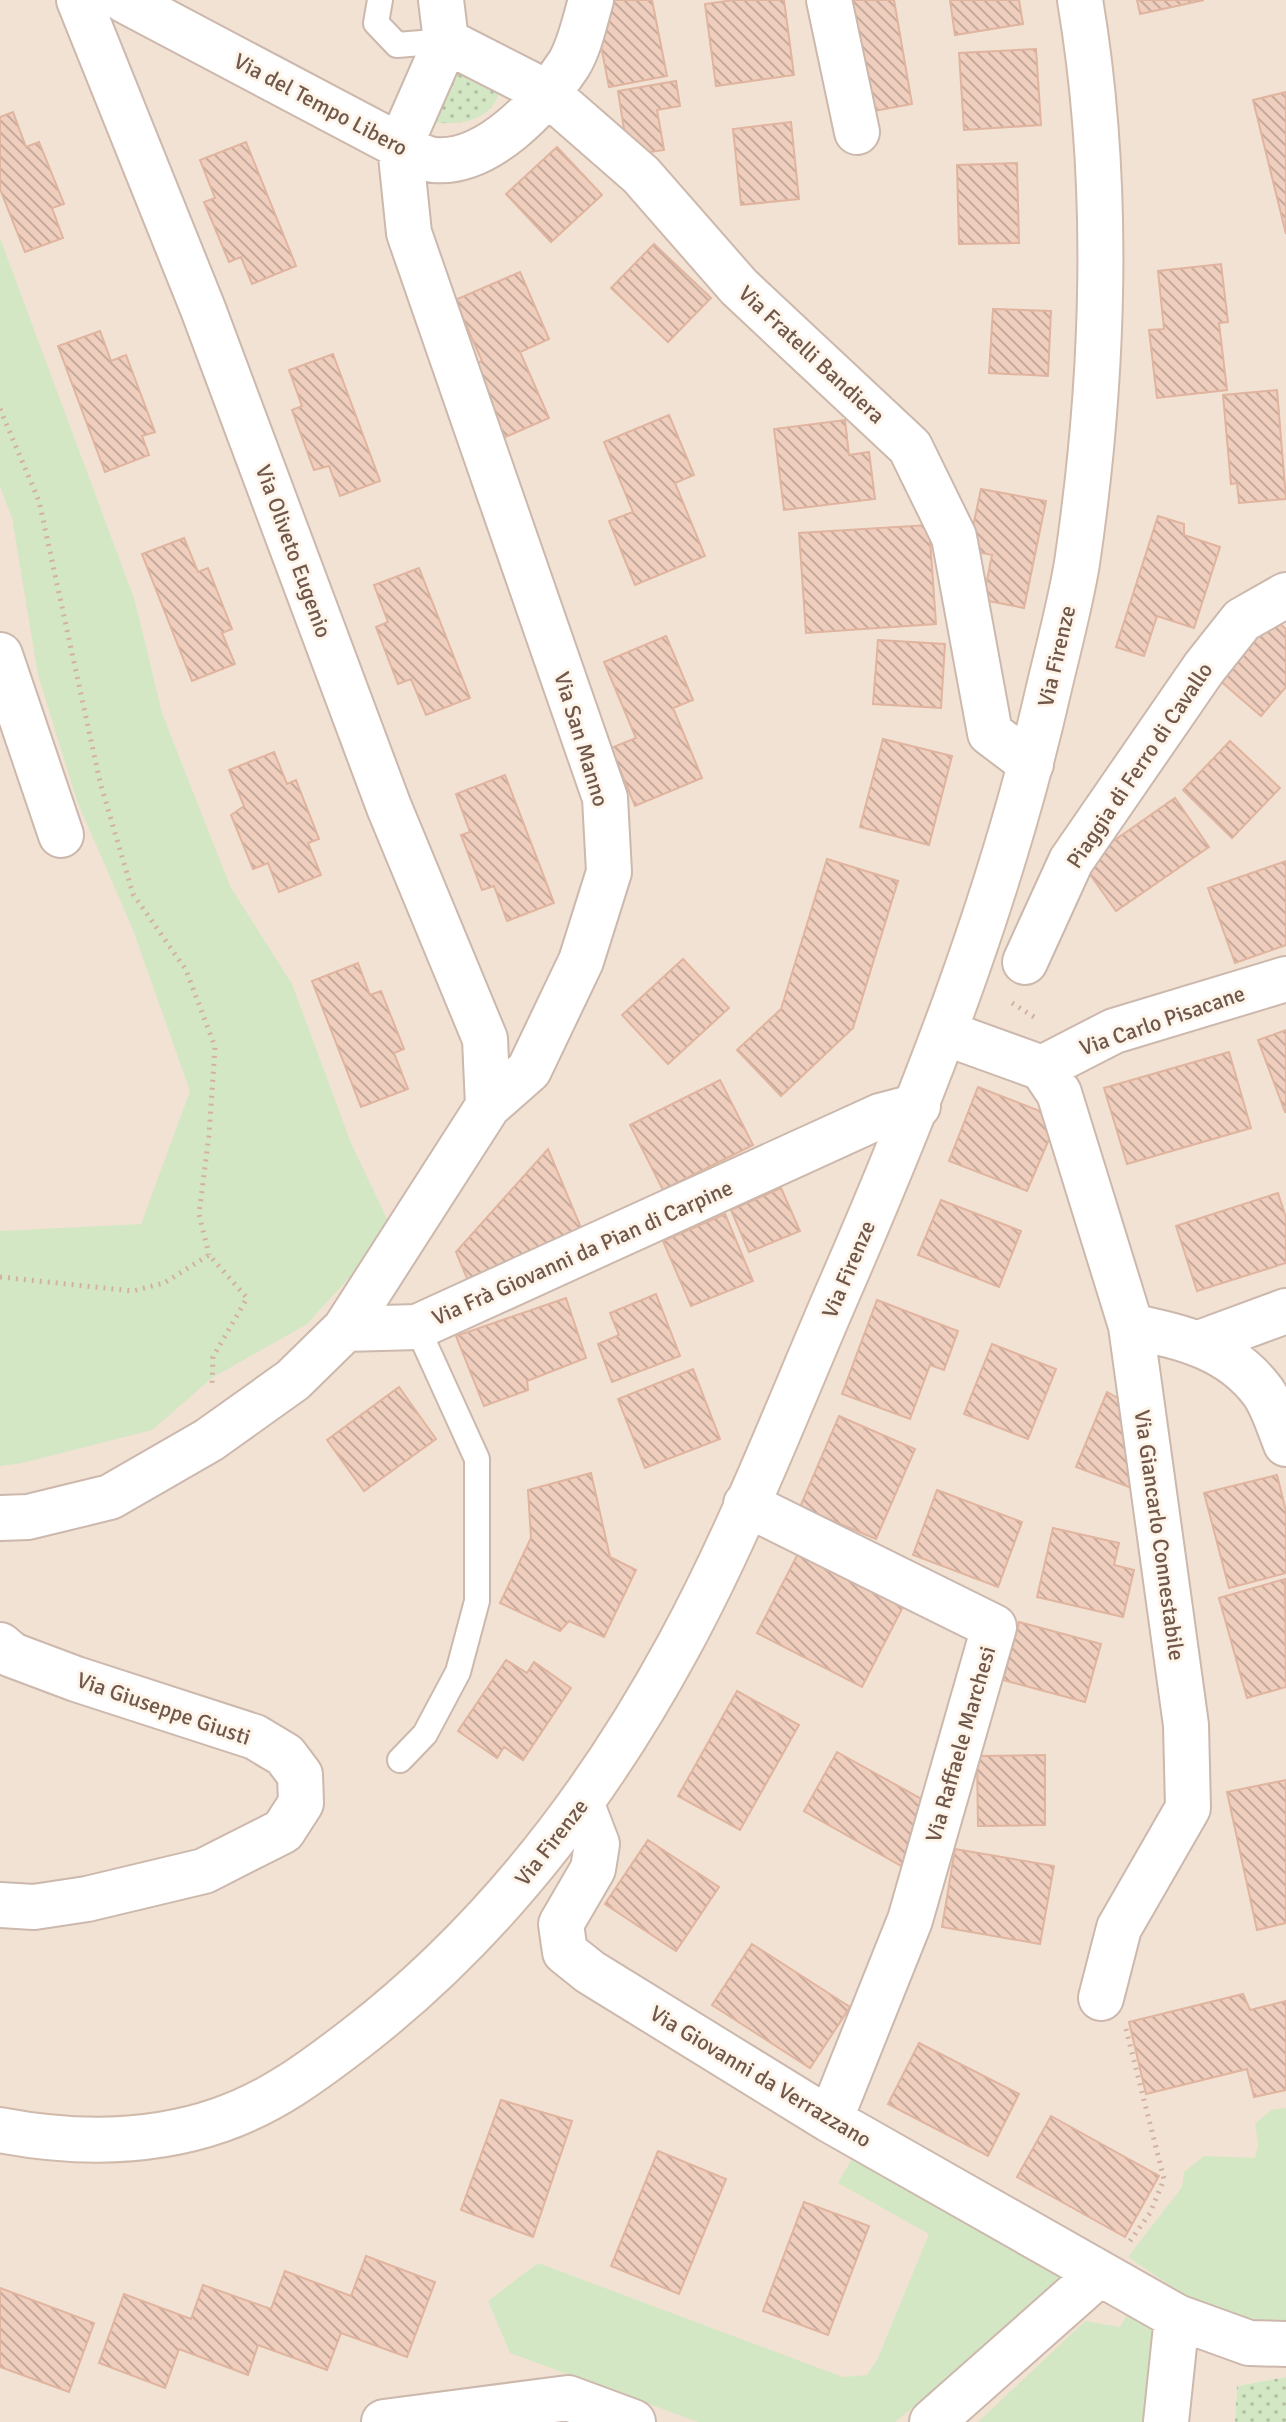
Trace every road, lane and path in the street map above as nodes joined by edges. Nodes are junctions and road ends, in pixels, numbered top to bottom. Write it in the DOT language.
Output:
graph roads {
  1 [pos="79,0"];
  2 [pos="124,0"];
  3 [pos="380,0"];
  4 [pos="591,0"];
  5 [pos="829,0"];
  6 [pos="1080,0"];
  7 [pos="444,20"];
  8 [pos="546,92"];
  9 [pos="857,132"];
  10 [pos="400,146"];
  11 [pos="0,409"];
  12 [pos="1286,595"];
  13 [pos="0,655"];
  14 [pos="1031,764"];
  15 [pos="61,835"];
  16 [pos="1025,962"];
  17 [pos="1286,979"];
  18 [pos="1006,1000"];
  19 [pos="1037,1019"];
  20 [pos="945,1033"];
  21 [pos="1042,1068"];
  22 [pos="488,1106"];
  23 [pos="918,1106"];
  24 [pos="209,1255"];
  25 [pos="0,1277"];
  26 [pos="1286,1311"];
  27 [pos="1131,1326"];
  28 [pos="417,1327"];
  29 [pos="345,1329"];
  30 [pos="1202,1342"];
  31 [pos="213,1357"];
  32 [pos="1286,1444"];
  33 [pos="746,1504"];
  34 [pos="0,1518"];
  35 [pos="0,1645"];
  36 [pos="400,1760"];
  37 [pos="582,1805"];
  38 [pos="0,1905"];
  39 [pos="1101,1998"];
  40 [pos="830,2120"];
  41 [pos="0,2130"];
  42 [pos="1099,2274"];
  43 [pos="1177,2317"];
  44 [pos="1286,2344"];
  45 [pos="384,2422"];
  46 [pos="633,2422"];
  47 [pos="932,2422"];
  48 [pos="1166,2422"];
  1 -- 22 [label="street, Via Oliveto Eugenio"];
  2 -- 10 [label="street, Via del Tempo Libero"];
  3 -- 7 [label="lane"];
  4 -- 8 [label="street, Via del Tempo Libero"];
  5 -- 9 [label="street"];
  6 -- 14 [label="street, Via Firenze"];
  7 -- 8 [label="street, Via Fratelli Bandiera"];
  7 -- 10 [label="street"];
  8 -- 10 [label="street, Via del Tempo Libero"];
  8 -- 14 [label="street, Via Fratelli Bandiera"];
  10 -- 22 [label="street, Via San Manno"];
  11 -- 24 [label="path"];
  12 -- 16 [label="street, Piaggia di Ferro di Cavallo"];
  13 -- 15 [label="street"];
  14 -- 20 [label="street, Via Firenze"];
  17 -- 21 [label="street, Via Carlo Pisacane"];
  18 -- 19 [label="path"];
  20 -- 21 [label="street"];
  20 -- 23 [label="street, Via Firenze"];
  21 -- 27 [label="street, Via Giancarlo Connestabile"];
  22 -- 29 [label="street, Via San Manno"];
  23 -- 28 [label="street, Via Frà Giovanni da Pian di Carpine"];
  23 -- 33 [label="street, Via Firenze"];
  24 -- 25 [label="path"];
  24 -- 31 [label="path"];
  26 -- 30 [label="street"];
  27 -- 30 [label="street"];
  27 -- 39 [label="street, Via Giancarlo Connestabile"];
  28 -- 29 [label="street, Via Frà Giovanni da Pian di Carpine"];
  28 -- 36 [label="lane"];
  29 -- 34 [label="street"];
  30 -- 32 [label="street"];
  33 -- 37 [label="street, Via Firenze"];
  33 -- 40 [label="street, Via Raffaele Marchesi"];
  35 -- 38 [label="street, Via Giuseppe Giusti"];
  37 -- 40 [label="street, Via Giovanni da Verrazzano"];
  37 -- 41 [label="street, Via Firenze"];
  39 -- 42 [label="path"];
  40 -- 42 [label="street, Via Giovanni da Verrazzano"];
  42 -- 43 [label="street, Via Giovanni da Verrazzano"];
  42 -- 47 [label="street"];
  43 -- 44 [label="street, Via Giovanni da Verrazzano"];
  43 -- 48 [label="street"];
  45 -- 46 [label="street"];
}
